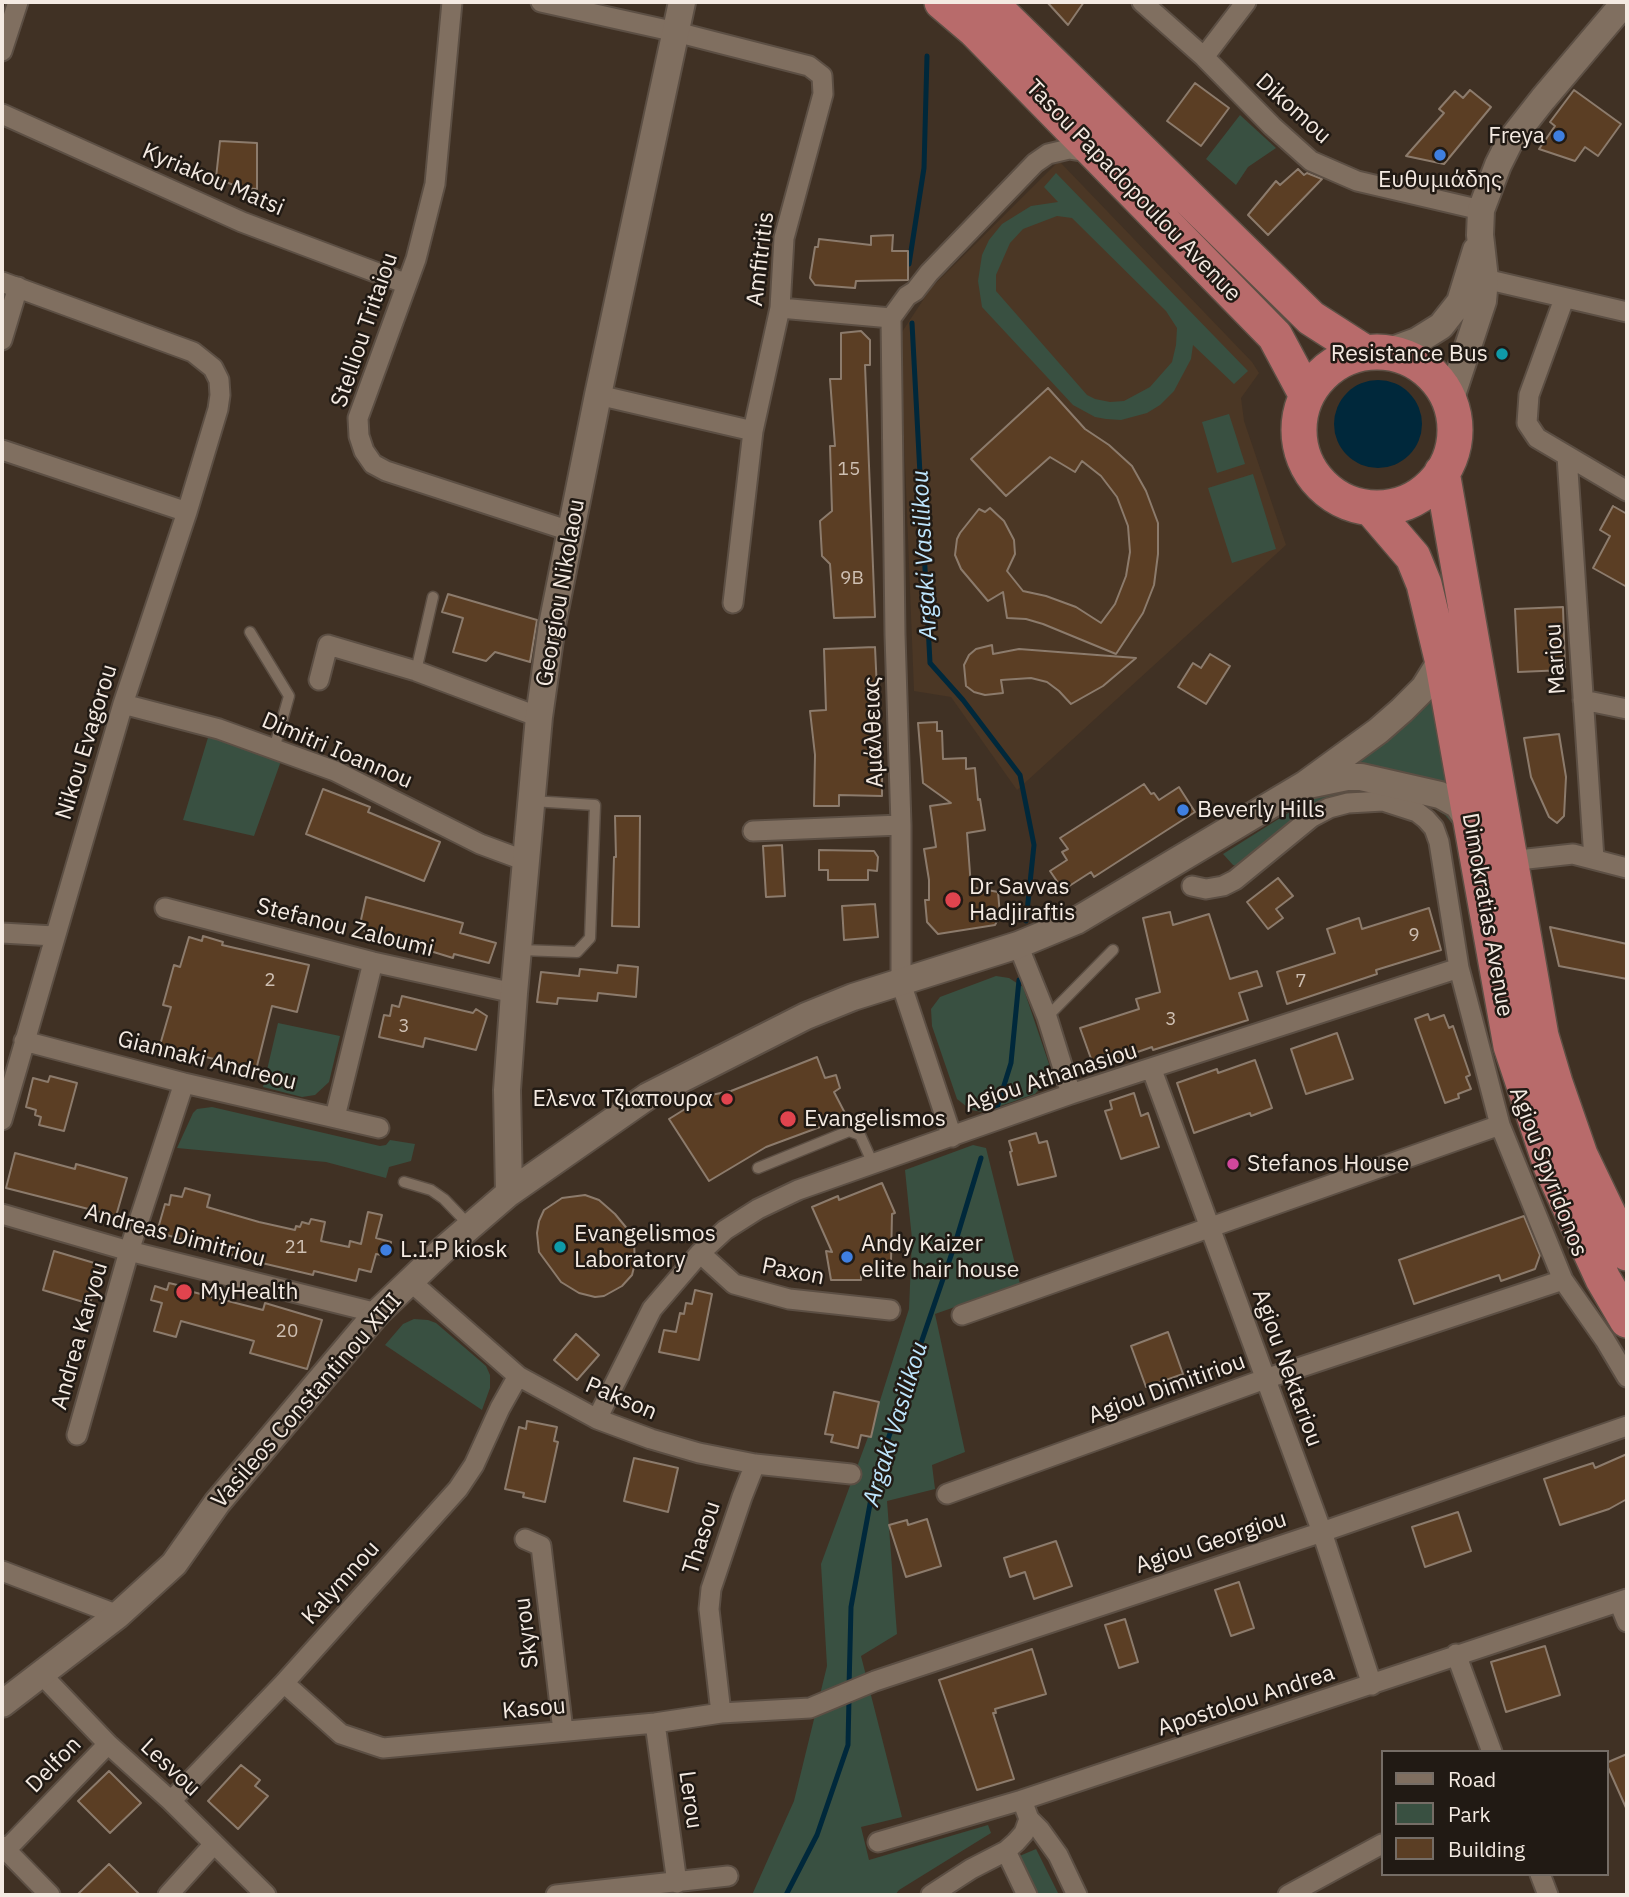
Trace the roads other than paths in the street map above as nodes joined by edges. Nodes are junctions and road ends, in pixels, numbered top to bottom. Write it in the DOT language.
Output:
graph roads {
  1 [pos="18,2"];
  2 [pos="452,2"];
  3 [pos="541,2"];
  4 [pos="682,2"];
  5 [pos="942,2"];
  6 [pos="1142,2"];
  7 [pos="1246,2"];
  8 [pos="1625,2"];
  9 [pos="1001,6"];
  10 [pos="676,32"];
  11 [pos="2,51"];
  12 [pos="1204,57"];
  13 [pos="2,114"];
  14 [pos="1096,153"];
  15 [pos="1481,222"];
  16 [pos="1485,279"];
  17 [pos="407,284"];
  18 [pos="10,285"];
  19 [pos="1564,299"];
  20 [pos="780,308"];
  21 [pos="1627,312"];
  22 [pos="891,318"];
  23 [pos="2,340"];
  24 [pos="1376,352"];
  25 [pos="1306,394"];
  26 [pos="597,395"];
  27 [pos="1450,401"];
  28 [pos="753,430"];
  29 [pos="2,450"];
  30 [pos="1567,456"];
  31 [pos="1442,472"];
  32 [pos="1627,491"];
  33 [pos="1371,508"];
  34 [pos="187,512"];
  35 [pos="570,531"];
  36 [pos="433,597"];
  37 [pos="733,603"];
  38 [pos="250,632"];
  39 [pos="1442,659"];
  40 [pos="416,671"];
  41 [pos="319,680"];
  42 [pos="1583,701"];
  43 [pos="123,704"];
  44 [pos="1627,709"];
  45 [pos="540,717"];
  46 [pos="274,749"];
  47 [pos="1304,785"];
  48 [pos="532,801"];
  49 [pos="901,825"];
  50 [pos="1471,827"];
  51 [pos="753,831"];
  52 [pos="1594,859"];
  53 [pos="526,861"];
  54 [pos="1509,861"];
  55 [pos="1627,868"];
  56 [pos="1192,886"];
  57 [pos="165,908"];
  58 [pos="2,933"];
  59 [pos="54,936"];
  60 [pos="1018,945"];
  61 [pos="518,950"];
  62 [pos="1112,950"];
  63 [pos="373,961"];
  64 [pos="1459,968"];
  65 [pos="901,983"];
  66 [pos="514,993"];
  67 [pos="1047,1017"];
  68 [pos="24,1041"];
  69 [pos="1152,1070"];
  70 [pos="184,1083"];
  71 [pos="1071,1094"];
  72 [pos="335,1117"];
  73 [pos="2,1120"];
  74 [pos="1500,1125"];
  75 [pos="379,1128"];
  76 [pos="952,1137"];
  77 [pos="873,1165"];
  78 [pos="758,1168"];
  79 [pos="404,1182"];
  80 [pos="509,1193"];
  81 [pos="2,1214"];
  82 [pos="471,1226"];
  83 [pos="1208,1227"];
  84 [pos="129,1251"];
  85 [pos="700,1253"];
  86 [pos="1627,1253"];
  87 [pos="1563,1280"];
  88 [pos="410,1282"];
  89 [pos="890,1310"];
  90 [pos="377,1313"];
  91 [pos="962,1315"];
  92 [pos="1627,1320"];
  93 [pos="518,1376"];
  94 [pos="1627,1377"];
  95 [pos="1265,1379"];
  96 [pos="597,1419"];
  97 [pos="1627,1426"];
  98 [pos="77,1436"];
  99 [pos="755,1464"];
  100 [pos="851,1474"];
  101 [pos="947,1494"];
  102 [pos="1322,1532"];
  103 [pos="525,1539"];
  104 [pos="2,1571"];
  105 [pos="1623,1600"];
  106 [pos="118,1615"];
  107 [pos="1627,1622"];
  108 [pos="1456,1654"];
  109 [pos="42,1675"];
  110 [pos="284,1682"];
  111 [pos="1372,1685"];
  112 [pos="2,1704"];
  113 [pos="810,1709"];
  114 [pos="721,1713"];
  115 [pos="655,1723"];
  116 [pos="562,1731"];
  117 [pos="108,1744"];
  118 [pos="1491,1750"];
  119 [pos="1022,1800"];
  120 [pos="171,1801"];
  121 [pos="1029,1819"];
  122 [pos="878,1842"];
  123 [pos="214,1844"];
  124 [pos="1380,1845"];
  125 [pos="1006,1851"];
  126 [pos="5,1856"];
  127 [pos="728,1876"];
  128 [pos="1541,1876"];
  129 [pos="677,1883"];
  130 [pos="50,1895"];
  131 [pos="168,1895"];
  132 [pos="266,1895"];
  133 [pos="556,1895"];
  134 [pos="931,1895"];
  135 [pos="1027,1895"];
  136 [pos="1077,1895"];
  137 [pos="1288,1895"];
  138 [pos="1548,1895"];
  1 -- 11 [label="street"];
  2 -- 17 [label="street, Stelliou Tritaiou"];
  3 -- 10 [label="street"];
  4 -- 10 [label="street, Georgiou Nikolaou"];
  5 -- 14 [label="highway, Tasou Papadopoulou Avenue"];
  6 -- 12 [label="street, Dikomou"];
  7 -- 12 [label="street"];
  8 -- 15 [label="street"];
  9 -- 24 [label="highway, Tasou Papadopoulou Avenue"];
  10 -- 20 [label="street, Amfitritis"];
  10 -- 26 [label="street, Georgiou Nikolaou"];
  12 -- 15 [label="street, Dikomou"];
  13 -- 17 [label="street, Kyriakou Matsi"];
  14 -- 22 [label="street"];
  14 -- 25 [label="highway, Tasou Papadopoulou Avenue"];
  15 -- 16 [label="street"];
  15 -- 24 [label="street"];
  16 -- 19 [label="street"];
  16 -- 27 [label="street"];
  17 -- 35 [label="street, Stelliou Tritaiou"];
  18 -- 23 [label="street"];
  18 -- 34 [label="street, Nikou Evagorou"];
  19 -- 21 [label="street"];
  19 -- 30 [label="street"];
  20 -- 22 [label="street"];
  20 -- 28 [label="street, Amfitritis"];
  22 -- 49 [label="street, Αμάλθειας"];
  24 -- 25 [label="highway"];
  24 -- 27 [label="highway"];
  25 -- 33 [label="highway"];
  26 -- 28 [label="street"];
  26 -- 35 [label="street, Georgiou Nikolaou"];
  27 -- 31 [label="highway"];
  28 -- 37 [label="street, Amfitritis"];
  29 -- 34 [label="street"];
  30 -- 32 [label="street"];
  30 -- 42 [label="street, Mariou"];
  31 -- 33 [label="highway"];
  31 -- 54 [label="highway, Dimokratias Avenue"];
  33 -- 39 [label="highway, Dimokratias Avenue"];
  34 -- 43 [label="street, Nikou Evagorou"];
  35 -- 45 [label="street, Georgiou Nikolaou"];
  36 -- 40 [label="lane"];
  38 -- 46 [label="lane"];
  39 -- 47 [label="street, Vasileos Constantinou XIII"];
  39 -- 50 [label="highway, Dimokratias Avenue"];
  40 -- 41 [label="street"];
  40 -- 45 [label="street"];
  42 -- 44 [label="street"];
  42 -- 52 [label="street, Mariou"];
  43 -- 46 [label="street, Dimitri Ioannou"];
  43 -- 59 [label="street, Nikou Evagorou"];
  45 -- 48 [label="street, Georgiou Nikolaou"];
  46 -- 53 [label="street, Dimitri Ioannou"];
  47 -- 50 [label="street, Vasileos Constantinou XIII"];
  47 -- 60 [label="street, Vasileos Constantinou XIII"];
  48 -- 53 [label="street, Georgiou Nikolaou"];
  48 -- 61 [label="lane"];
  49 -- 51 [label="street"];
  49 -- 65 [label="street, Αμάλθειας"];
  50 -- 92 [label="highway, Dimokratias Avenue"];
  52 -- 54 [label="street"];
  52 -- 55 [label="street"];
  53 -- 61 [label="street, Georgiou Nikolaou"];
  54 -- 86 [label="highway, Dimokratias Avenue"];
  56 -- 64 [label="street, Agiou Spyridonos"];
  57 -- 63 [label="street, Stefanou Zaloumi"];
  58 -- 59 [label="street"];
  59 -- 68 [label="street, Nikou Evagorou"];
  60 -- 65 [label="street, Vasileos Constantinou XIII"];
  60 -- 67 [label="street"];
  61 -- 66 [label="street, Georgiou Nikolaou"];
  62 -- 67 [label="lane"];
  63 -- 66 [label="street, Stefanou Zaloumi"];
  63 -- 72 [label="street"];
  64 -- 69 [label="street, Agiou Athanasiou"];
  64 -- 74 [label="street, Agiou Spyridonos"];
  65 -- 76 [label="street, Αμάλθειας"];
  65 -- 80 [label="street, Vasileos Constantinou XIII"];
  66 -- 80 [label="street, Georgiou Nikolaou"];
  67 -- 71 [label="street"];
  68 -- 70 [label="street, Giannaki Andreou"];
  68 -- 73 [label="street, Nikou Evagorou"];
  69 -- 71 [label="street, Agiou Athanasiou"];
  69 -- 83 [label="street, Agiou Nektariou"];
  70 -- 72 [label="street, Giannaki Andreou"];
  70 -- 84 [label="street, Andrea Karyou"];
  71 -- 76 [label="street, Agiou Athanasiou"];
  72 -- 75 [label="street, Giannaki Andreou"];
  74 -- 83 [label="street"];
  74 -- 87 [label="street, Agiou Spyridonos"];
  76 -- 77 [label="street, Agiou Athanasiou"];
  77 -- 78 [label="lane"];
  77 -- 85 [label="street, Agiou Athanasiou"];
  79 -- 82 [label="lane"];
  80 -- 82 [label="street, Vasileos Constantinou XIII"];
  81 -- 84 [label="street, Andreas Dimitriou"];
  82 -- 88 [label="street, Vasileos Constantinou XIII"];
  83 -- 91 [label="street"];
  83 -- 95 [label="street, Agiou Nektariou"];
  84 -- 90 [label="street, Andreas Dimitriou"];
  84 -- 98 [label="street, Andrea Karyou"];
  85 -- 89 [label="street, Paxon"];
  85 -- 96 [label="street, Agiou Athanasiou"];
  87 -- 94 [label="street, Agiou Spyridonos"];
  87 -- 95 [label="street, Agiou Dimitiriou"];
  88 -- 90 [label="street, Vasileos Constantinou XIII"];
  88 -- 93 [label="street, Pakson"];
  90 -- 106 [label="street, Vasileos Constantinou XIII"];
  93 -- 96 [label="street, Pakson"];
  93 -- 110 [label="street, Kalymnou"];
  95 -- 101 [label="street, Agiou Dimitiriou"];
  95 -- 102 [label="street, Agiou Nektariou"];
  96 -- 99 [label="street, Pakson"];
  97 -- 102 [label="street, Agiou Georgiou"];
  99 -- 100 [label="street, Pakson"];
  99 -- 114 [label="street, Thasou"];
  102 -- 111 [label="street, Agiou Nektariou"];
  102 -- 113 [label="street, Agiou Georgiou"];
  103 -- 116 [label="street, Skyrou"];
  104 -- 106 [label="street"];
  105 -- 107 [label="street"];
  105 -- 108 [label="street, Apostolou Andrea"];
  106 -- 109 [label="street, Vasileos Constantinou XIII"];
  108 -- 111 [label="street, Apostolou Andrea"];
  108 -- 118 [label="street"];
  109 -- 112 [label="street, Vasileos Constantinou XIII"];
  109 -- 117 [label="street, Lesvou"];
  110 -- 116 [label="street, Kasou"];
  110 -- 120 [label="street, Kalymnou"];
  111 -- 119 [label="street, Apostolou Andrea"];
  113 -- 114 [label="street, Kasou"];
  114 -- 115 [label="street, Kasou"];
  115 -- 116 [label="street, Kasou"];
  115 -- 129 [label="street, Lerou"];
  117 -- 120 [label="street, Lesvou"];
  117 -- 126 [label="street, Delfon"];
  119 -- 121 [label="street"];
  119 -- 122 [label="street, Apostolou Andrea"];
  120 -- 123 [label="street, Lesvou"];
  121 -- 125 [label="street"];
  121 -- 136 [label="street"];
  123 -- 131 [label="street"];
  123 -- 132 [label="street, Lesvou"];
  124 -- 137 [label="street"];
  125 -- 134 [label="street"];
  125 -- 135 [label="street"];
  126 -- 130 [label="street"];
  127 -- 129 [label="street"];
  128 -- 138 [label="street"];
  129 -- 133 [label="street"];
}
